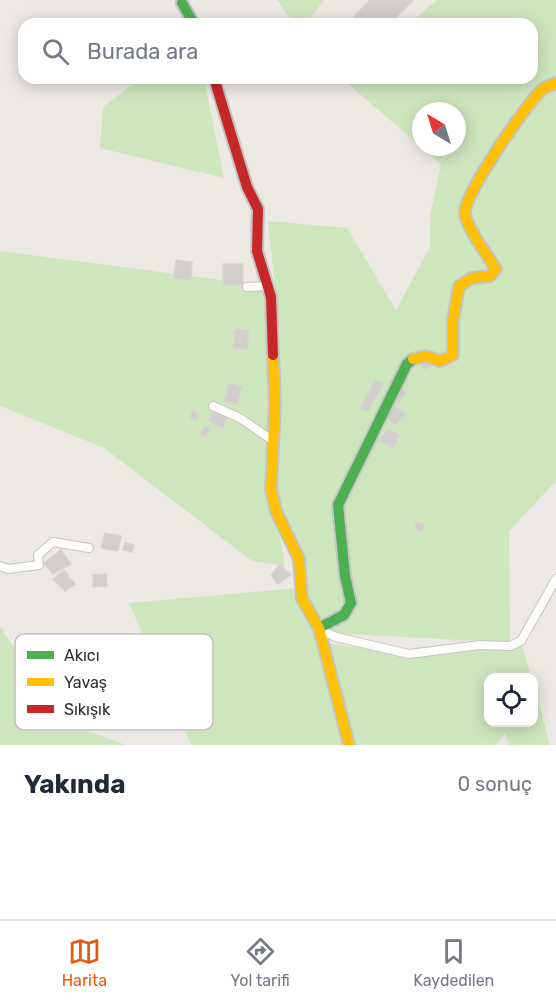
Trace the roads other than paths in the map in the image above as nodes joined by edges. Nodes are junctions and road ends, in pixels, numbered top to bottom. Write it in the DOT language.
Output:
graph roads {
  1 [pos="182,1"];
  2 [pos="192,18"];
  3 [pos="556,83"];
  4 [pos="216,84"];
  5 [pos="268,286"];
  6 [pos="247,287"];
  7 [pos="213,406"];
  8 [pos="272,440"];
  9 [pos="89,548"];
  10 [pos="0,566"];
  11 [pos="556,579"];
  12 [pos="319,629"];
  13 [pos="349,745"];
  1 -- 2 [label="street"];
  3 -- 12 [label="street"];
  4 -- 5 [label="street"];
  5 -- 6 [label="street"];
  5 -- 8 [label="street"];
  7 -- 8 [label="street"];
  8 -- 12 [label="street"];
  9 -- 10 [label="street"];
  11 -- 12 [label="street"];
  12 -- 13 [label="street"];
}
